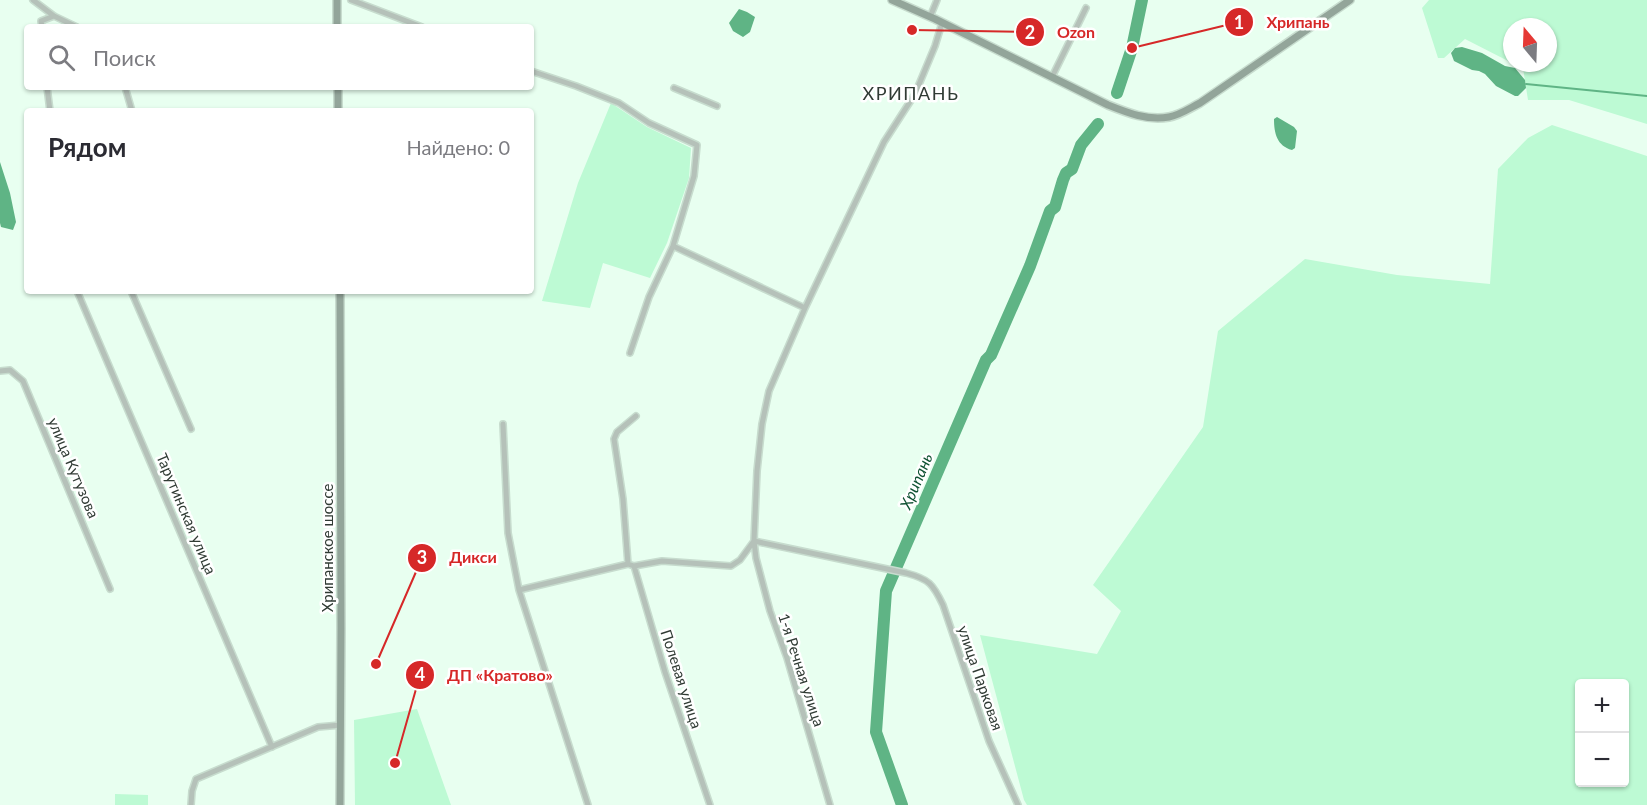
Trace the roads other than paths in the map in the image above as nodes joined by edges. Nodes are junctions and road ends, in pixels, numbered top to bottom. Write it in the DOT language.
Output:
graph roads {
  1 [pos="33,0"];
  2 [pos="337,0"];
  3 [pos="351,0"];
  4 [pos="892,0"];
  5 [pos="937,0"];
  6 [pos="1350,0"];
  7 [pos="1086,8"];
  8 [pos="54,16"];
  9 [pos="930,17"];
  10 [pos="942,23"];
  11 [pos="42,24"];
  12 [pos="71,24"];
  13 [pos="337,24"];
  14 [pos="414,24"];
  15 [pos="534,72"];
  16 [pos="1052,76"];
  17 [pos="674,88"];
  18 [pos="47,90"];
  19 [pos="126,90"];
  20 [pos="338,90"];
  21 [pos="717,106"];
  22 [pos="50,108"];
  23 [pos="131,108"];
  24 [pos="339,108"];
  25 [pos="673,246"];
  26 [pos="78,294"];
  27 [pos="132,294"];
  28 [pos="340,294"];
  29 [pos="805,308"];
  30 [pos="630,353"];
  31 [pos="0,371"];
  32 [pos="636,416"];
  33 [pos="503,424"];
  34 [pos="191,429"];
  35 [pos="754,542"];
  36 [pos="631,565"];
  37 [pos="110,589"];
  38 [pos="519,590"];
  39 [pos="341,725"];
  40 [pos="272,747"];
  41 [pos="191,805"];
  42 [pos="340,805"];
  43 [pos="588,805"];
  44 [pos="710,805"];
  45 [pos="830,805"];
  46 [pos="1018,805"];
  1 -- 8 [label="street"];
  2 -- 13 [label="main road"];
  3 -- 14 [label="street"];
  4 -- 9 [label="main road"];
  5 -- 9 [label="street"];
  6 -- 16 [label="main road"];
  7 -- 16 [label="street"];
  8 -- 11 [label="street"];
  8 -- 12 [label="street"];
  9 -- 10 [label="main road"];
  10 -- 16 [label="main road"];
  10 -- 29 [label="street, 1-я Речная улица"];
  15 -- 25 [label="street"];
  17 -- 21 [label="street"];
  18 -- 22 [label="street"];
  19 -- 23 [label="street"];
  20 -- 24 [label="main road"];
  25 -- 29 [label="street"];
  25 -- 30 [label="street"];
  26 -- 40 [label="street, Тарутинская улица"];
  27 -- 34 [label="street"];
  28 -- 39 [label="main road, Хрипанское шоссе"];
  29 -- 35 [label="street, 1-я Речная улица"];
  31 -- 37 [label="street, улица Кутузова"];
  32 -- 36 [label="street, Полевая улица"];
  33 -- 38 [label="street"];
  35 -- 36 [label="street"];
  35 -- 45 [label="street, 1-я Речная улица"];
  35 -- 46 [label="street, улица Парковая"];
  36 -- 38 [label="street"];
  36 -- 44 [label="street, Полевая улица"];
  38 -- 43 [label="street"];
  39 -- 40 [label="street"];
  39 -- 42 [label="main road, Хрипанское шоссе"];
  40 -- 41 [label="street"];
}
